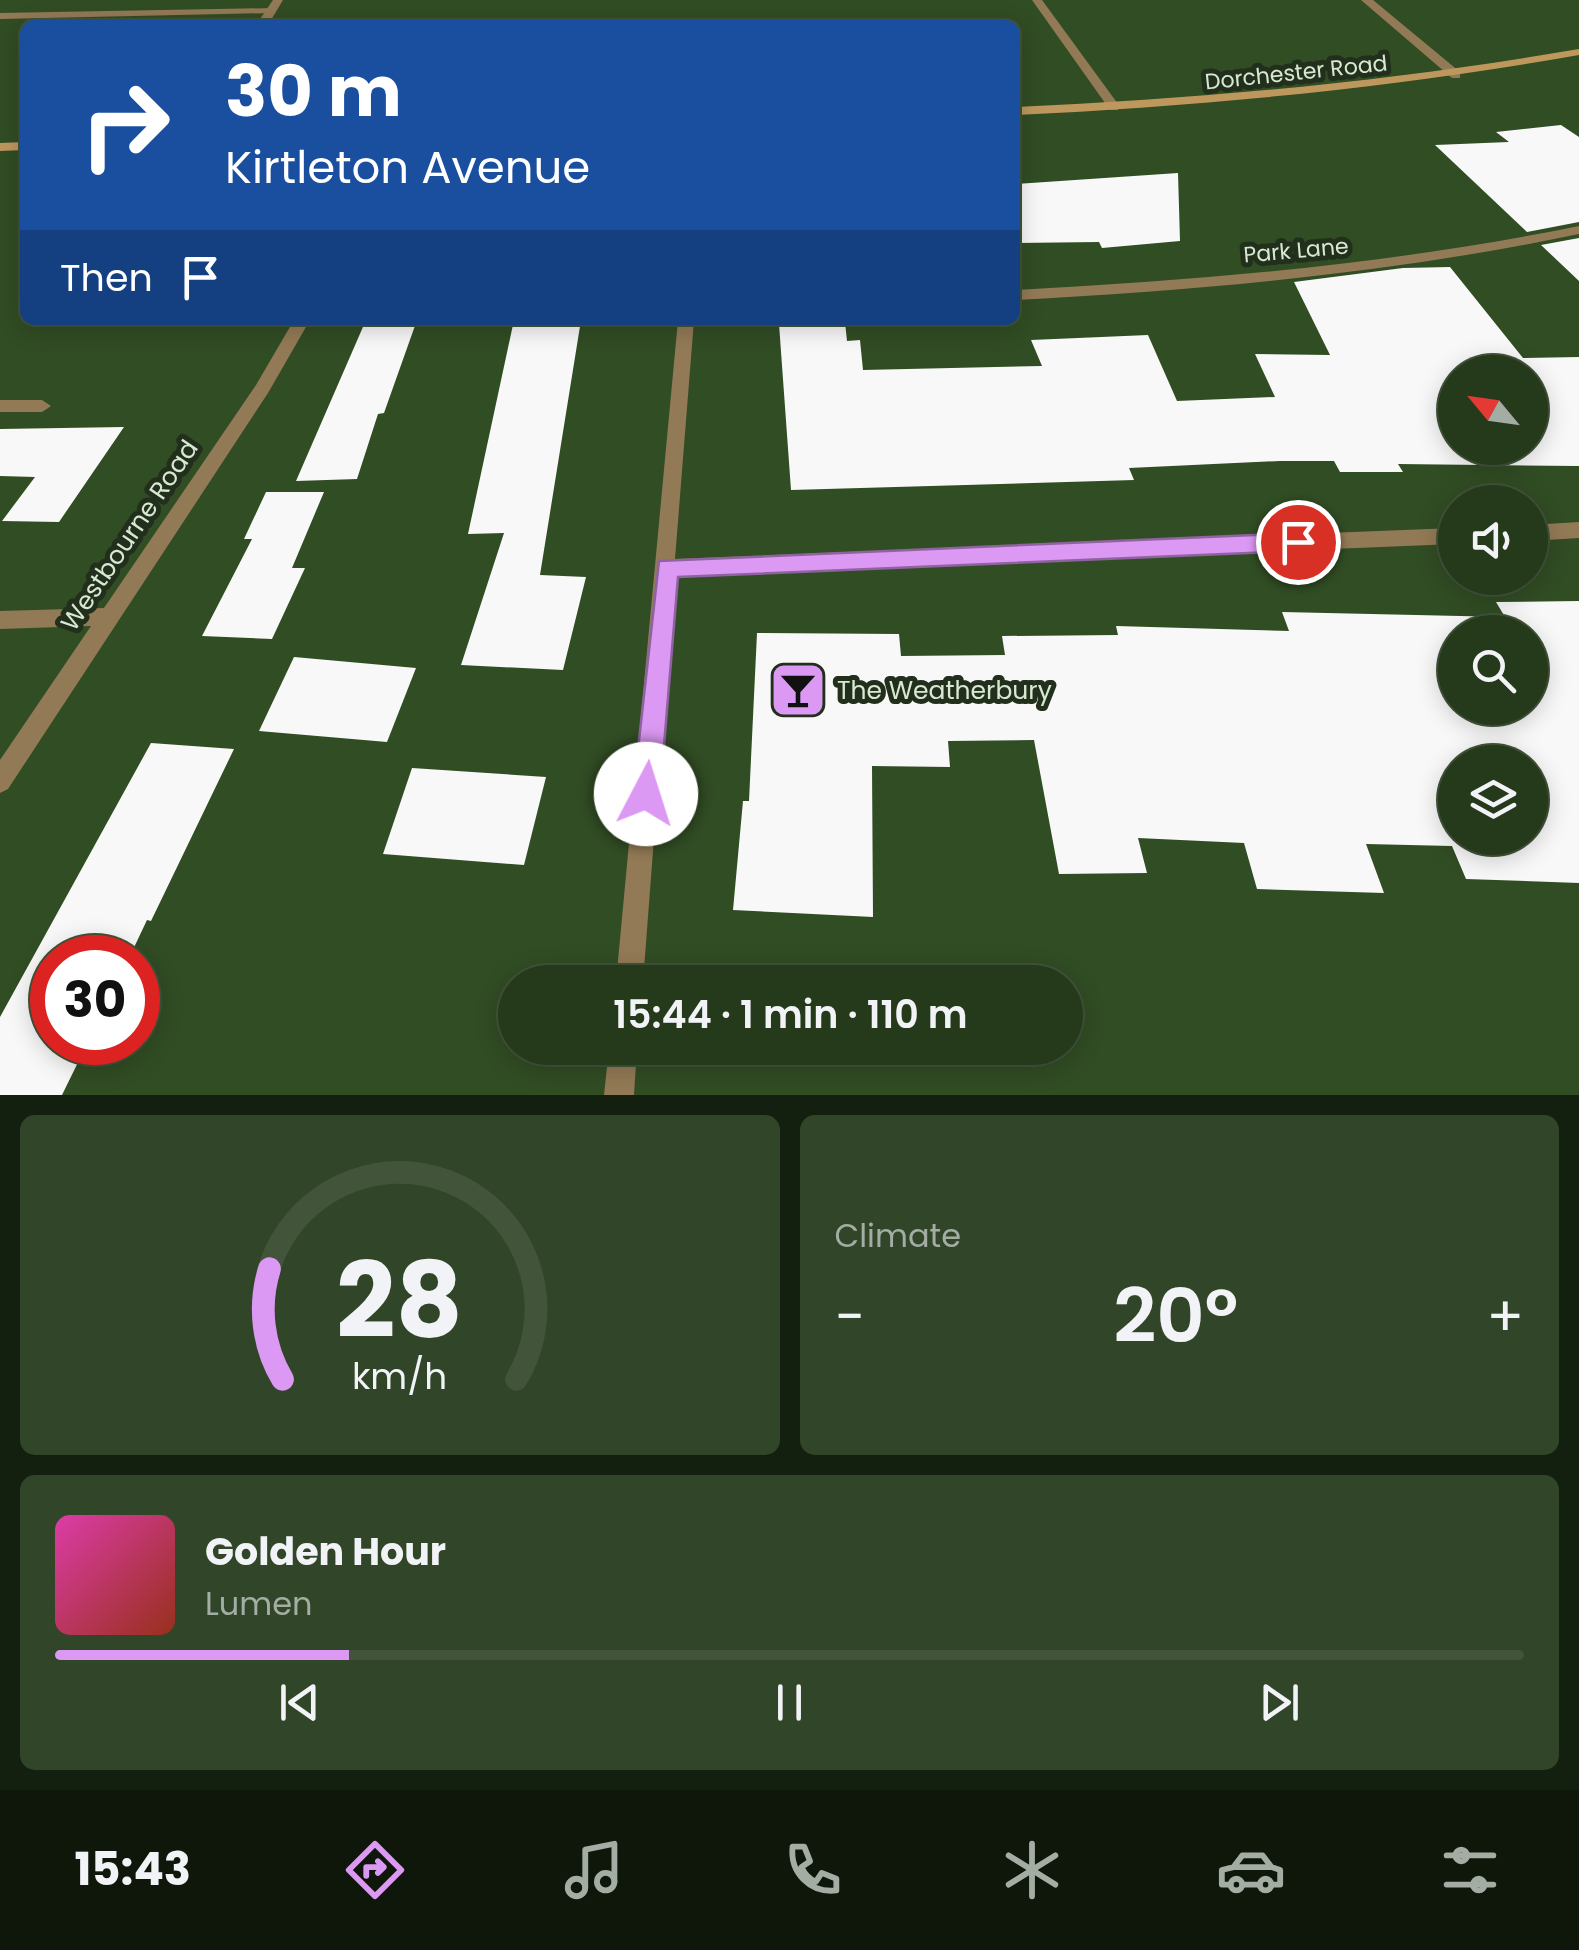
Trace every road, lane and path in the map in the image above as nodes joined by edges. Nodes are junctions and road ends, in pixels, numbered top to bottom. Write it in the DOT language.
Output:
graph roads {
  1 [pos="1038,0"];
  2 [pos="1366,0"];
  3 [pos="275,5"];
  4 [pos="0,16"];
  5 [pos="1579,52"];
  6 [pos="1456,75"];
  7 [pos="1114,107"];
  8 [pos="1020,111"];
  9 [pos="1579,230"];
  10 [pos="1020,296"];
  11 [pos="299,325"];
  12 [pos="686,325"];
  13 [pos="0,406"];
  14 [pos="42,406"];
  15 [pos="1579,530"];
  16 [pos="1548,531"];
  17 [pos="1438,537"];
  18 [pos="667,568"];
  19 [pos="106,618"];
  20 [pos="0,620"];
  21 [pos="0,780"];
  22 [pos="631,965"];
  23 [pos="622,1065"];
  24 [pos="619,1095"];
  1 -- 7 [label="street"];
  2 -- 6 [label="street"];
  3 -- 4 [label="street"];
  5 -- 6 [label="main road, Dorchester Road"];
  6 -- 7 [label="main road, Dorchester Road"];
  7 -- 8 [label="main road, Dorchester Road"];
  9 -- 10 [label="street, Park Lane"];
  11 -- 19 [label="street, Westbourne Road"];
  12 -- 18 [label="street"];
  13 -- 14 [label="street"];
  15 -- 16 [label="street"];
  17 -- 18 [label="street"];
  18 -- 22 [label="street"];
  19 -- 20 [label="street"];
  19 -- 21 [label="street, Westbourne Road"];
  23 -- 24 [label="street"];
}
